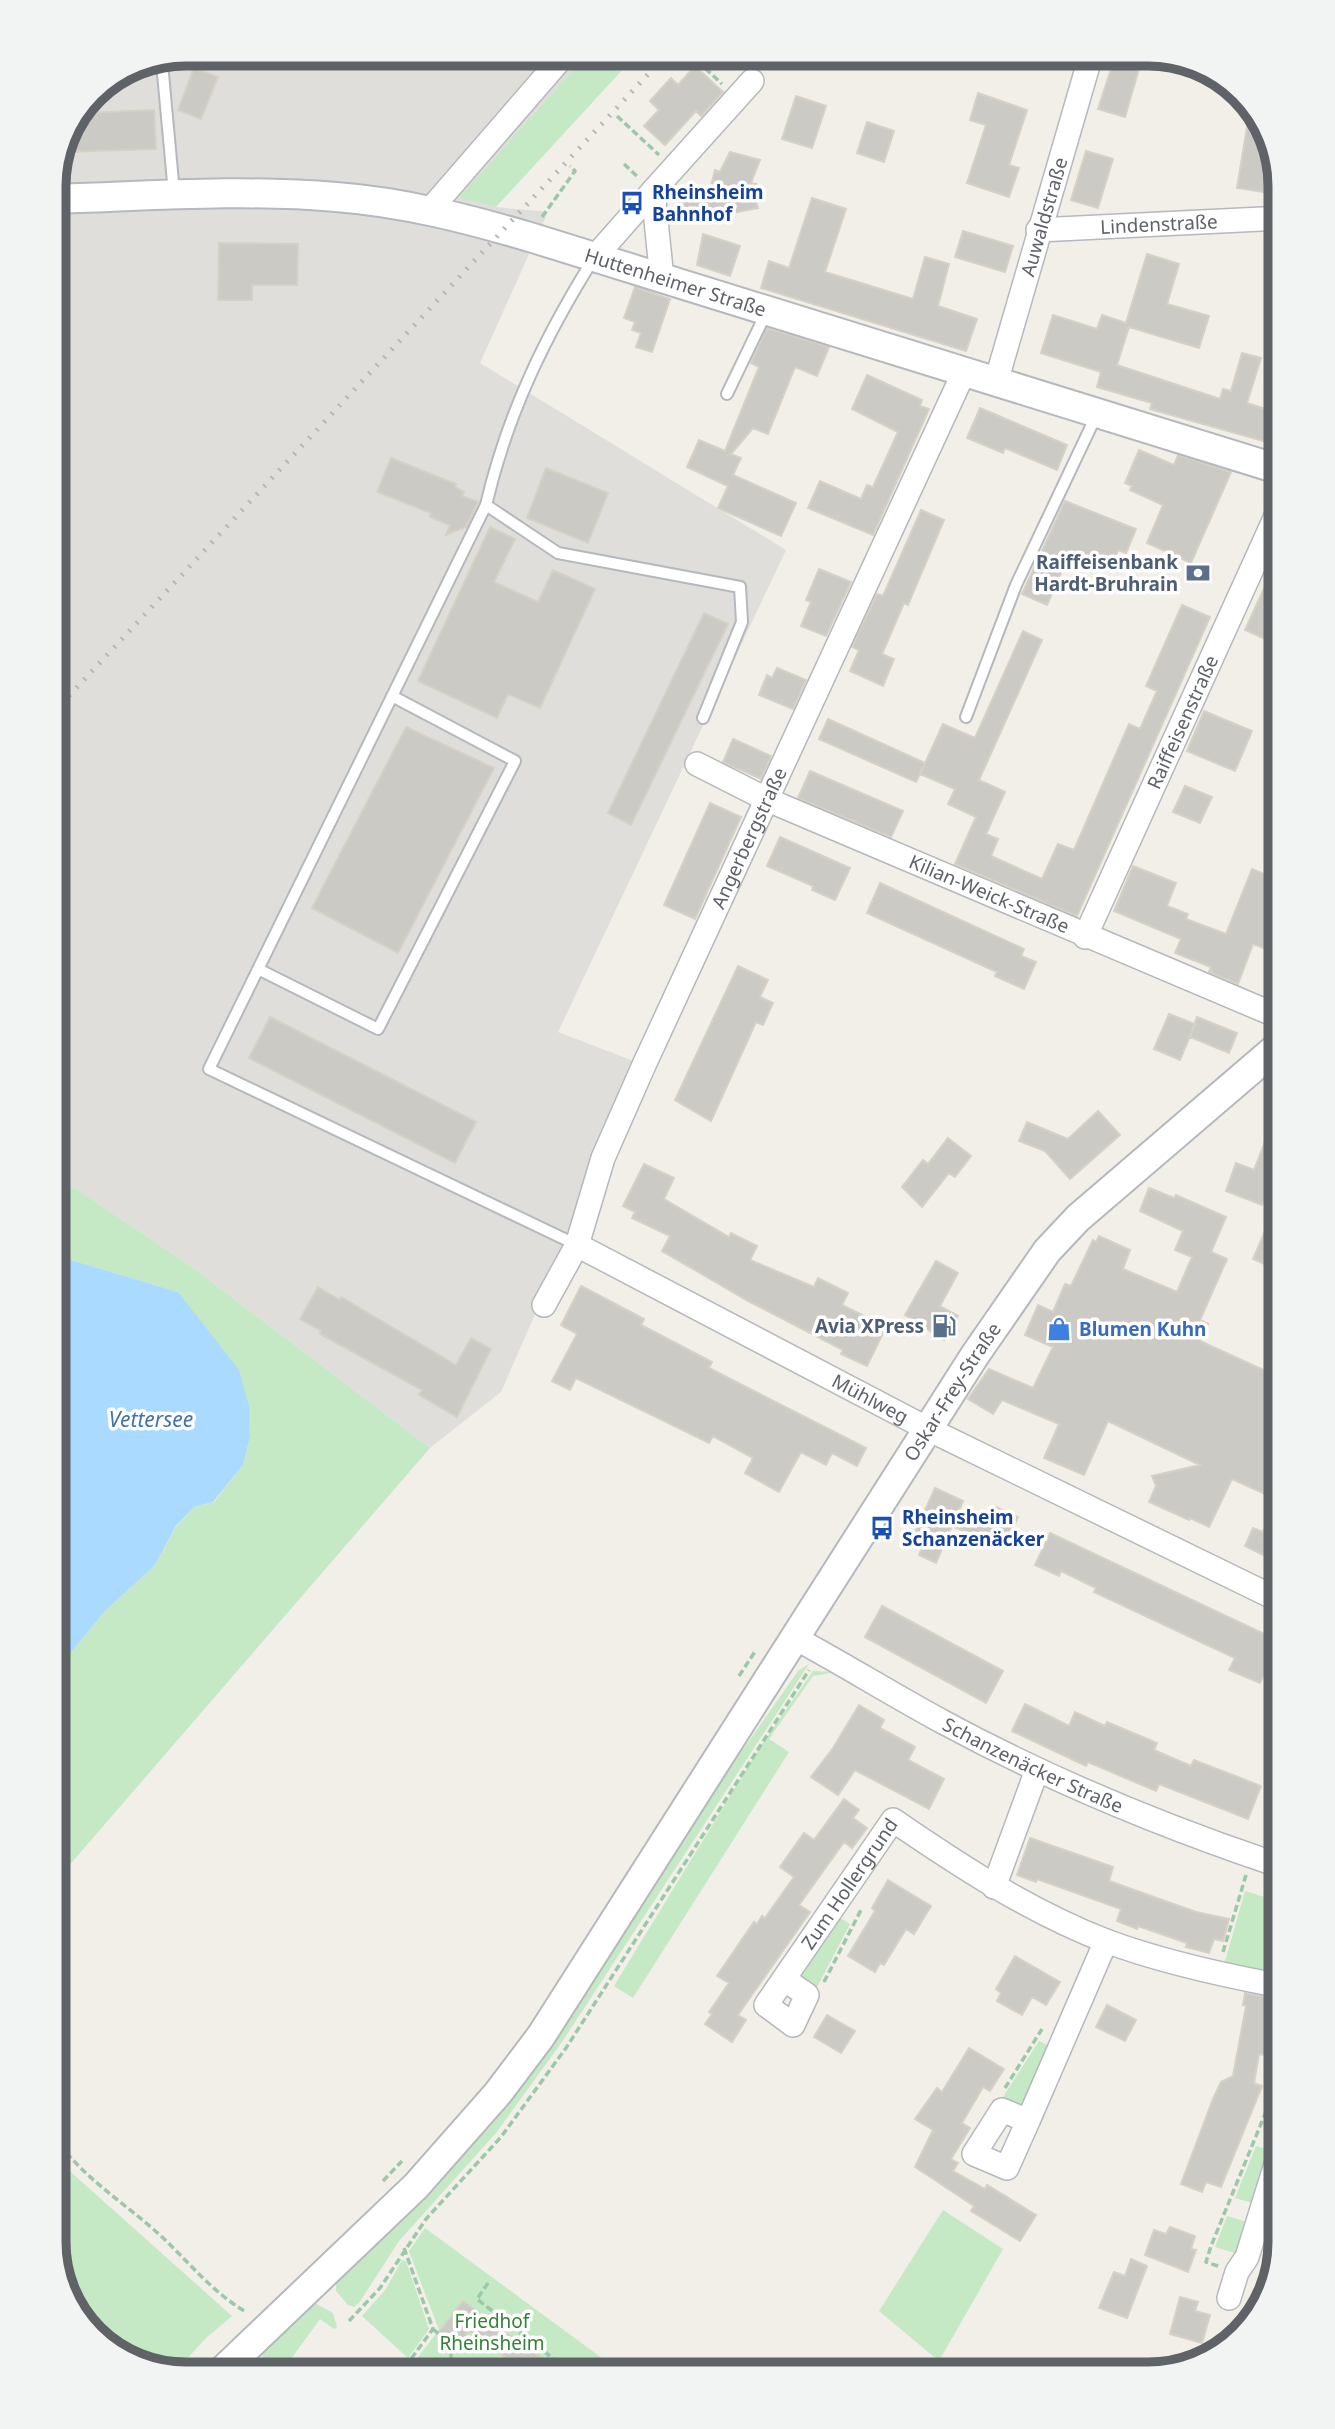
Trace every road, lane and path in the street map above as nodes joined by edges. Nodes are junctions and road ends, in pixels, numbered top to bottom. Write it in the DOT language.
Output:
graph roads {
  1 [pos="554,66"];
  2 [pos="709,67"];
  3 [pos="1087,67"];
  4 [pos="163,70"];
  5 [pos="744,89"];
  6 [pos="617,116"];
  7 [pos="570,166"];
  8 [pos="673,168"];
  9 [pos="653,191"];
  10 [pos="174,195"];
  11 [pos="67,199"];
  12 [pos="429,211"];
  13 [pos="1268,219"];
  14 [pos="539,221"];
  15 [pos="1038,230"];
  16 [pos="594,258"];
  17 [pos="662,279"];
  18 [pos="767,311"];
  19 [pos="964,373"];
  20 [pos="996,382"];
  21 [pos="727,394"];
  22 [pos="1097,414"];
  23 [pos="1268,466"];
  24 [pos="486,505"];
  25 [pos="1268,534"];
  26 [pos="392,696"];
  27 [pos="966,717"];
  28 [pos="703,718"];
  29 [pos="698,764"];
  30 [pos="768,800"];
  31 [pos="1085,937"];
  32 [pos="258,969"];
  33 [pos="1268,1012"];
  34 [pos="1268,1055"];
  35 [pos="577,1245"];
  36 [pos="544,1305"];
  37 [pos="928,1429"];
  38 [pos="1268,1595"];
  39 [pos="795,1638"];
  40 [pos="737,1679"];
  41 [pos="1037,1770"];
  42 [pos="1251,1856"];
  43 [pos="1268,1862"];
  44 [pos="994,1887"];
  45 [pos="867,1896"];
  46 [pos="1106,1941"];
  47 [pos="1217,1974"];
  48 [pos="784,1979"];
  49 [pos="1268,1984"];
  50 [pos="818,1993"];
  51 [pos="1048,2020"];
  52 [pos="1268,2107"];
  53 [pos="1002,2110"];
  54 [pos="1028,2121"];
  55 [pos="66,2153"];
  56 [pos="405,2159"];
  57 [pos="376,2188"];
  58 [pos="1268,2191"];
  59 [pos="404,2248"];
  60 [pos="1237,2272"];
  61 [pos="488,2284"];
  62 [pos="1229,2298"];
  63 [pos="256,2302"];
  64 [pos="246,2312"];
  65 [pos="237,2321"];
  66 [pos="433,2329"];
  67 [pos="215,2362"];
  68 [pos="409,2362"];
  69 [pos="451,2362"];
  70 [pos="558,2362"];
  1 -- 12 [label="street"];
  2 -- 5 [label="path"];
  3 -- 15 [label="street, Auwaldstraße"];
  4 -- 10 [label="lane"];
  5 -- 8 [label="street"];
  6 -- 8 [label="path"];
  7 -- 14 [label="path"];
  8 -- 9 [label="street"];
  9 -- 16 [label="street"];
  9 -- 17 [label="street"];
  10 -- 11 [label="street, Huttenheimer Straße"];
  10 -- 12 [label="street, Huttenheimer Straße"];
  12 -- 16 [label="street, Huttenheimer Straße"];
  13 -- 15 [label="street, Lindenstraße"];
  15 -- 20 [label="street, Auwaldstraße"];
  16 -- 17 [label="street, Huttenheimer Straße"];
  16 -- 24 [label="lane"];
  17 -- 18 [label="street, Huttenheimer Straße"];
  18 -- 19 [label="street, Huttenheimer Straße"];
  18 -- 21 [label="lane"];
  19 -- 20 [label="street, Huttenheimer Straße"];
  19 -- 30 [label="street, Angerbergstraße"];
  20 -- 22 [label="street, Huttenheimer Straße"];
  22 -- 23 [label="street, Huttenheimer Straße"];
  22 -- 27 [label="lane"];
  24 -- 26 [label="lane"];
  24 -- 28 [label="lane"];
  25 -- 31 [label="street, Raiffeisenstraße"];
  26 -- 32 [label="lane"];
  26 -- 32 [label="lane"];
  29 -- 30 [label="street, Kilian-Weick-Straße"];
  30 -- 31 [label="street, Kilian-Weick-Straße"];
  30 -- 35 [label="street, Angerbergstraße"];
  31 -- 33 [label="street, Kilian-Weick-Straße"];
  32 -- 35 [label="lane"];
  34 -- 37 [label="street, Oskar-Frey-Straße"];
  35 -- 36 [label="street, Angerbergstraße"];
  35 -- 37 [label="street, Mühlweg"];
  37 -- 38 [label="street, Mühlweg"];
  37 -- 39 [label="street, Oskar-Frey-Straße"];
  39 -- 40 [label="path"];
  39 -- 41 [label="street, Schanzenäcker Straße"];
  39 -- 67 [label="street, Oskar-Frey-Straße"];
  41 -- 42 [label="street, Schanzenäcker Straße"];
  41 -- 44 [label="street"];
  42 -- 43 [label="street, Schanzenäcker Straße"];
  42 -- 47 [label="path"];
  44 -- 46 [label="street, Zum Hollergrund"];
  44 -- 48 [label="street, Zum Hollergrund"];
  45 -- 50 [label="path"];
  46 -- 47 [label="street, Zum Hollergrund"];
  46 -- 54 [label="street"];
  47 -- 49 [label="street, Zum Hollergrund"];
  51 -- 53 [label="path"];
  52 -- 60 [label="path"];
  53 -- 54 [label="street"];
  53 -- 54 [label="street"];
  55 -- 64 [label="path"];
  56 -- 57 [label="path"];
  58 -- 60 [label="street"];
  59 -- 66 [label="path"];
  60 -- 62 [label="street"];
  61 -- 70 [label="path"];
  63 -- 64 [label="path"];
  64 -- 65 [label="path"];
  66 -- 68 [label="path"];
  66 -- 69 [label="path"];
}
